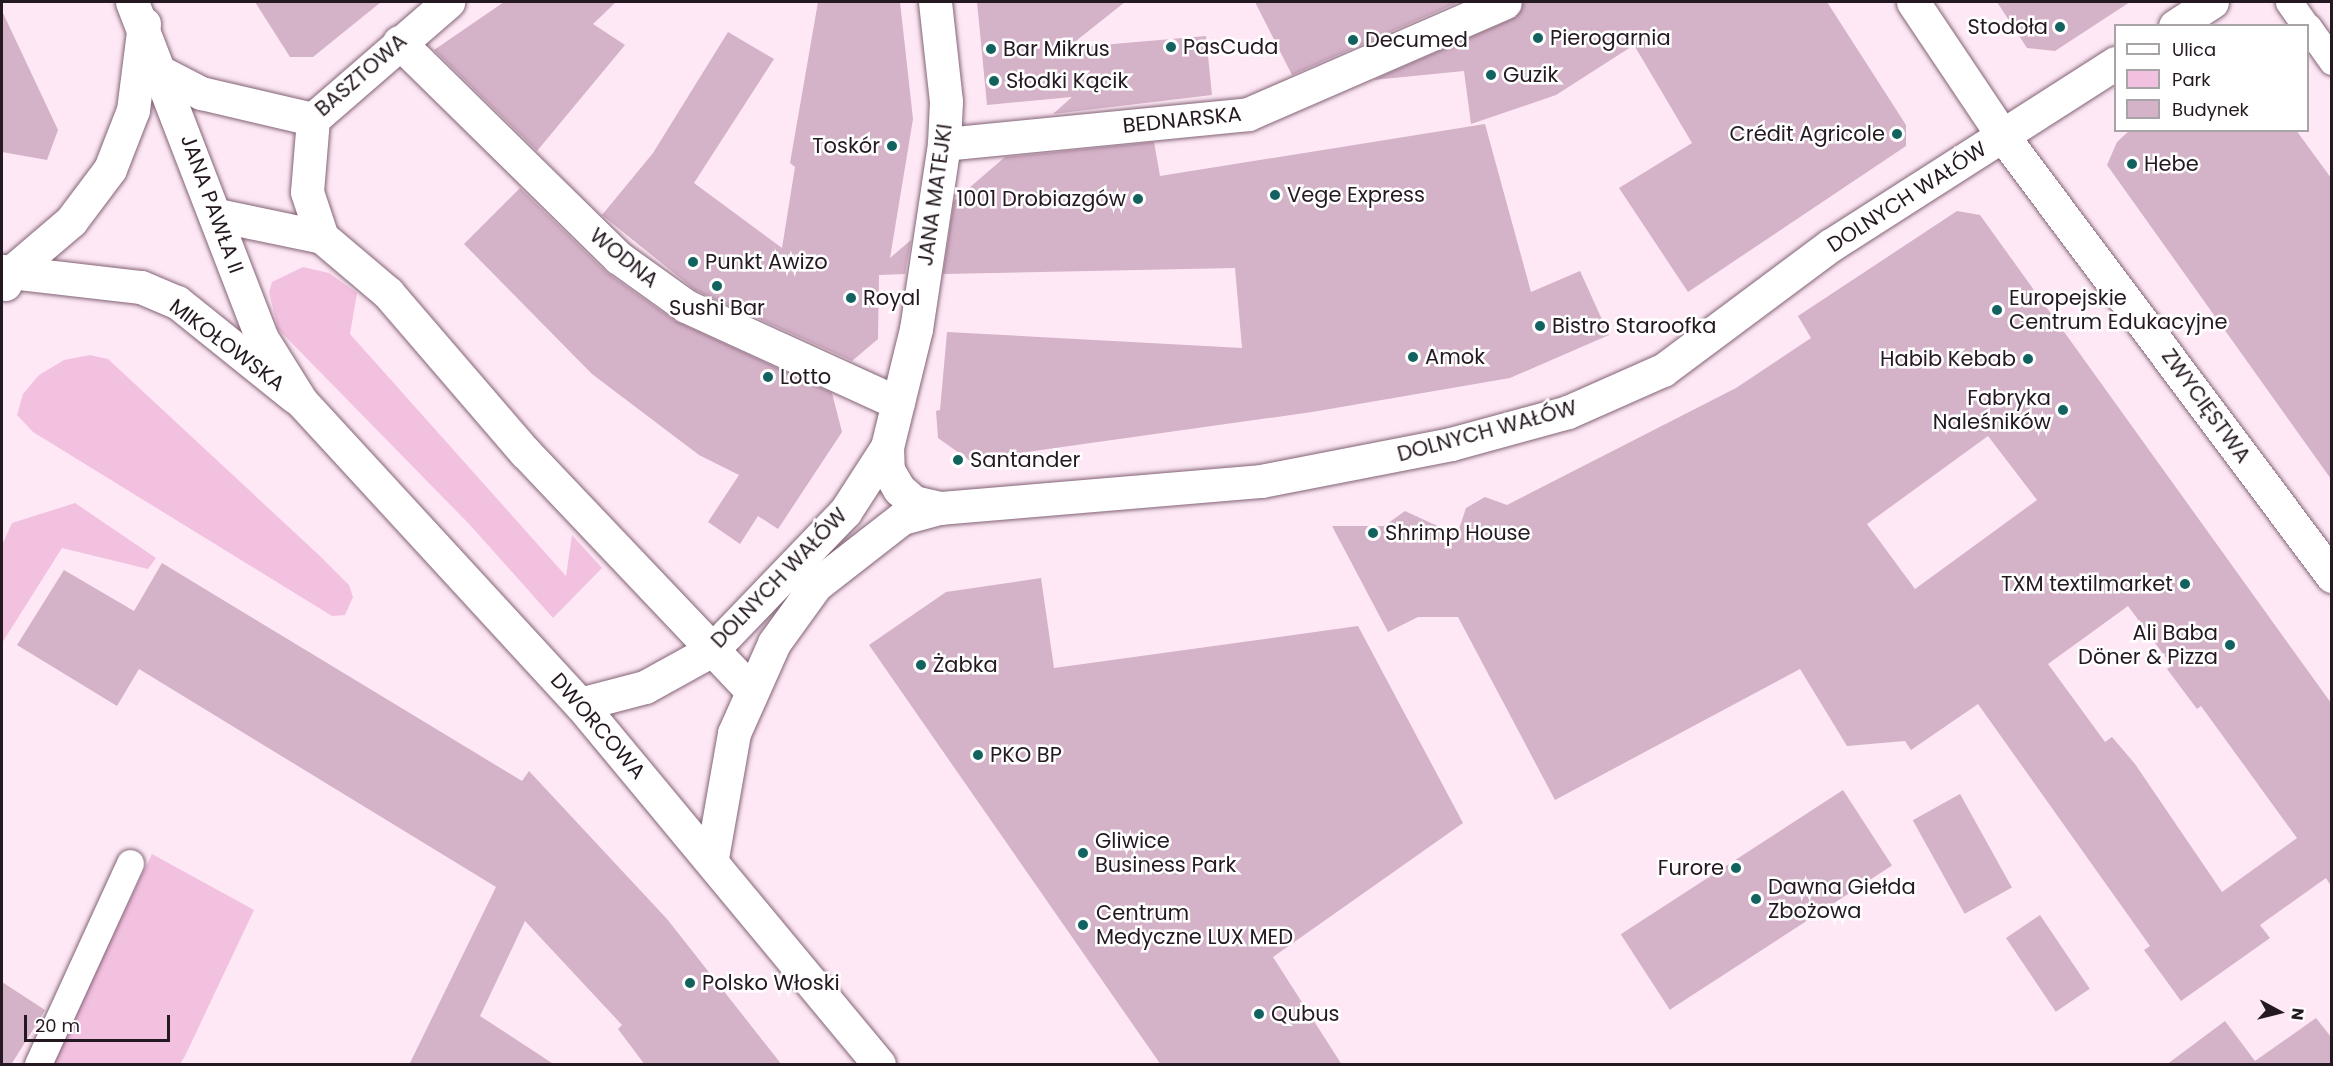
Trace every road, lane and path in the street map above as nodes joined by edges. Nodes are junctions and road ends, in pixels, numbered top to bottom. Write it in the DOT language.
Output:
graph roads {
  1 [pos="448,2"];
  2 [pos="935,2"];
  3 [pos="1505,2"];
  4 [pos="1913,2"];
  5 [pos="2212,2"];
  6 [pos="2289,2"];
  7 [pos="138,13"];
  8 [pos="2178,24"];
  9 [pos="2306,24"];
  10 [pos="2309,29"];
  11 [pos="399,42"];
  12 [pos="2331,61"];
  13 [pos="2114,64"];
  14 [pos="164,74"];
  15 [pos="313,119"];
  16 [pos="2002,135"];
  17 [pos="944,144"];
  18 [pos="217,215"];
  19 [pos="322,237"];
  20 [pos="4,278"];
  21 [pos="301,401"];
  22 [pos="898,403"];
  23 [pos="887,447"];
  24 [pos="899,489"];
  25 [pos="940,508"];
  26 [pos="2331,576"];
  27 [pos="712,650"];
  28 [pos="750,689"];
  29 [pos="580,704"];
  30 [pos="712,858"];
  31 [pos="130,863"];
  32 [pos="38,1065"];
  33 [pos="879,1065"];
  1 -- 11 [label="street, BASZTOWA"];
  2 -- 17 [label="street, JANA MATEJKI"];
  3 -- 17 [label="street, BEDNARSKA"];
  4 -- 16 [label="street, ZWYCIĘSTWA"];
  5 -- 8 [label="street"];
  6 -- 9 [label="lane"];
  7 -- 14 [label="street, JANA PAWŁA II"];
  7 -- 20 [label="street, MIKOŁOWSKA"];
  10 -- 12 [label="lane"];
  11 -- 15 [label="street, BASZTOWA"];
  11 -- 22 [label="street, WODNA"];
  13 -- 16 [label="street, DOLNYCH WAŁÓW"];
  14 -- 15 [label="street, BASZTOWA"];
  14 -- 18 [label="street, JANA PAWŁA II"];
  15 -- 19 [label="street"];
  16 -- 25 [label="street, DOLNYCH WAŁÓW"];
  16 -- 26 [label="street, ZWYCIĘSTWA"];
  17 -- 22 [label="street, JANA MATEJKI"];
  18 -- 19 [label="street"];
  18 -- 21 [label="street, JANA PAWŁA II"];
  19 -- 27 [label="street"];
  20 -- 21 [label="street, MIKOŁOWSKA"];
  21 -- 29 [label="street, DWORCOWA"];
  22 -- 23 [label="street, JANA MATEJKI"];
  23 -- 24 [label="street, JANA MATEJKI"];
  23 -- 27 [label="street, DOLNYCH WAŁÓW"];
  24 -- 25 [label="street, DOLNYCH WAŁÓW"];
  25 -- 28 [label="street, DOLNYCH WAŁÓW"];
  27 -- 28 [label="street"];
  27 -- 29 [label="street, DOLNYCH WAŁÓW"];
  28 -- 30 [label="street, DOLNYCH WAŁÓW"];
  29 -- 30 [label="street, DWORCOWA"];
  30 -- 33 [label="street, DWORCOWA"];
  31 -- 32 [label="lane"];
}
